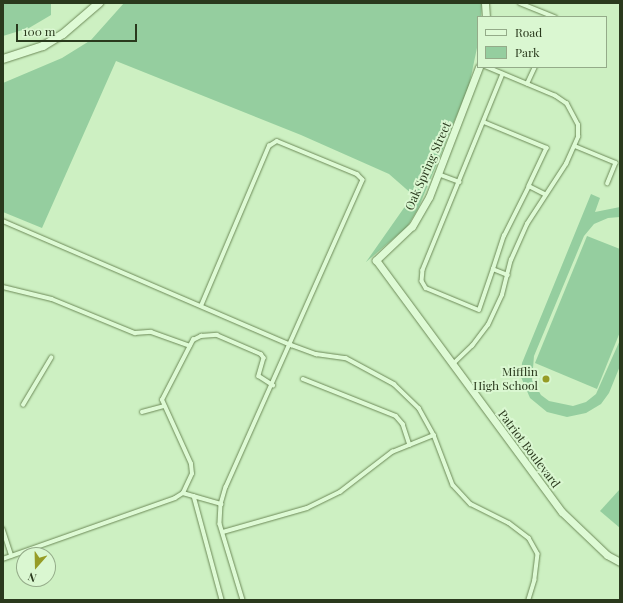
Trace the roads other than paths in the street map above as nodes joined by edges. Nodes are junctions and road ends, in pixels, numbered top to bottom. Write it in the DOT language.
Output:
graph roads {
  1 [pos="99,3"];
  2 [pos="485,3"];
  3 [pos="520,3"];
  4 [pos="486,16"];
  5 [pos="552,16"];
  6 [pos="3,59"];
  7 [pos="478,68"];
  8 [pos="488,68"];
  9 [pos="535,68"];
  10 [pos="503,74"];
  11 [pos="527,84"];
  12 [pos="484,122"];
  13 [pos="575,146"];
  14 [pos="438,174"];
  15 [pos="460,182"];
  16 [pos="608,183"];
  17 [pos="529,186"];
  18 [pos="545,194"];
  19 [pos="3,221"];
  20 [pos="376,260"];
  21 [pos="493,269"];
  22 [pos="508,275"];
  23 [pos="3,287"];
  24 [pos="201,306"];
  25 [pos="291,345"];
  26 [pos="190,346"];
  27 [pos="51,358"];
  28 [pos="452,364"];
  29 [pos="303,379"];
  30 [pos="273,384"];
  31 [pos="23,405"];
  32 [pos="164,406"];
  33 [pos="142,412"];
  34 [pos="434,435"];
  35 [pos="410,446"];
  36 [pos="184,492"];
  37 [pos="194,496"];
  38 [pos="221,504"];
  39 [pos="3,529"];
  40 [pos="223,532"];
  41 [pos="12,556"];
  42 [pos="3,559"];
  43 [pos="620,562"];
  44 [pos="222,600"];
  45 [pos="243,600"];
  46 [pos="529,600"];
  1 -- 6 [label="street"];
  2 -- 4 [label="street"];
  3 -- 5 [label="lane"];
  7 -- 14 [label="street, Oak Spring Street"];
  8 -- 10 [label="lane"];
  9 -- 11 [label="lane"];
  10 -- 11 [label="lane"];
  10 -- 12 [label="lane"];
  11 -- 13 [label="lane"];
  12 -- 15 [label="lane"];
  12 -- 17 [label="lane"];
  13 -- 16 [label="lane"];
  13 -- 18 [label="lane"];
  14 -- 15 [label="lane"];
  14 -- 20 [label="street, Oak Spring Street"];
  15 -- 21 [label="lane"];
  17 -- 18 [label="lane"];
  17 -- 21 [label="lane"];
  18 -- 22 [label="lane"];
  19 -- 24 [label="lane"];
  20 -- 28 [label="street, Patriot Boulevard"];
  21 -- 22 [label="lane"];
  22 -- 28 [label="lane"];
  23 -- 26 [label="lane"];
  24 -- 25 [label="lane"];
  24 -- 25 [label="lane"];
  25 -- 30 [label="lane"];
  25 -- 34 [label="lane"];
  26 -- 30 [label="lane"];
  26 -- 32 [label="lane"];
  27 -- 31 [label="lane"];
  28 -- 43 [label="street, Patriot Boulevard"];
  29 -- 35 [label="lane"];
  30 -- 38 [label="lane"];
  32 -- 33 [label="lane"];
  32 -- 36 [label="lane"];
  34 -- 35 [label="lane"];
  34 -- 46 [label="lane"];
  35 -- 40 [label="lane"];
  36 -- 37 [label="lane"];
  36 -- 41 [label="lane"];
  37 -- 38 [label="lane"];
  37 -- 44 [label="lane"];
  38 -- 40 [label="lane"];
  39 -- 41 [label="lane"];
  40 -- 45 [label="lane"];
  41 -- 42 [label="lane"];
}
